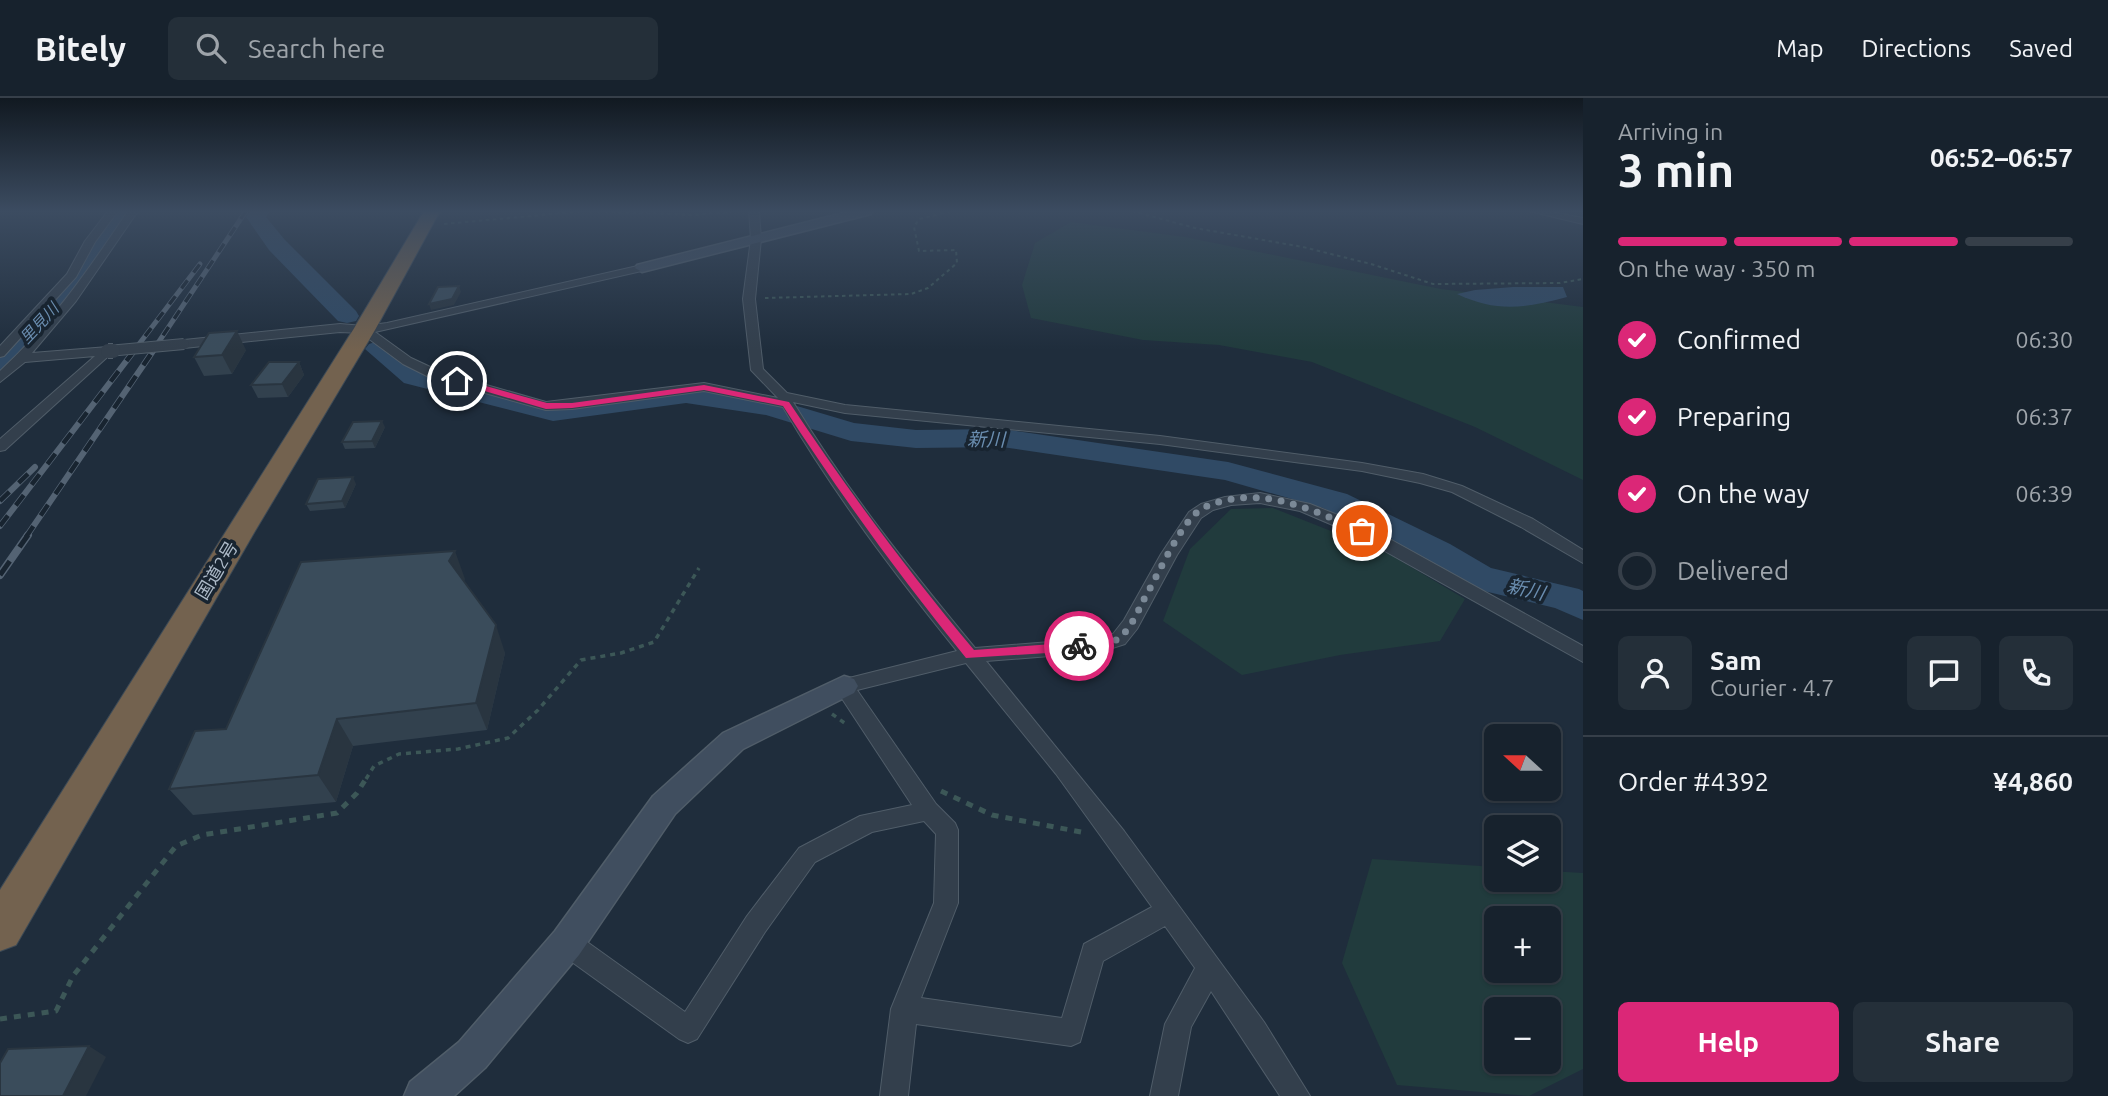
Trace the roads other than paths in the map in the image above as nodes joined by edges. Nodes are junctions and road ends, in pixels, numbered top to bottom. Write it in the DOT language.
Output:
graph roads {
  1 [pos="81,258"];
  2 [pos="102,258"];
  3 [pos="405,258"];
  4 [pos="683,258"];
  5 [pos="754,258"];
  6 [pos="642,268"];
  7 [pos="364,330"];
  8 [pos="108,351"];
  9 [pos="0,353"];
  10 [pos="22,358"];
  11 [pos="0,378"];
  12 [pos="784,400"];
  13 [pos="0,447"];
  14 [pos="1583,557"];
  15 [pos="971,655"];
  16 [pos="1583,655"];
  17 [pos="837,699"];
  18 [pos="928,811"];
  19 [pos="1168,911"];
  20 [pos="0,930"];
  21 [pos="567,943"];
  22 [pos="1209,968"];
  23 [pos="904,1009"];
  24 [pos="424,1096"];
  25 [pos="894,1096"];
  26 [pos="1164,1096"];
  27 [pos="1296,1096"];
  1 -- 9 [label="street"];
  2 -- 10 [label="street"];
  3 -- 7 [label="highway, 国道2号"];
  4 -- 6 [label="street"];
  5 -- 12 [label="street"];
  6 -- 7 [label="street"];
  7 -- 8 [label="street, bridge"];
  7 -- 12 [label="street"];
  7 -- 20 [label="highway, 国道2号"];
  8 -- 10 [label="street"];
  8 -- 13 [label="street"];
  10 -- 11 [label="street"];
  12 -- 14 [label="street"];
  12 -- 15 [label="street"];
  15 -- 16 [label="street"];
  15 -- 17 [label="street"];
  15 -- 19 [label="street"];
  17 -- 18 [label="street"];
  17 -- 21 [label="street"];
  18 -- 21 [label="street"];
  18 -- 23 [label="street"];
  19 -- 22 [label="street"];
  19 -- 23 [label="street"];
  21 -- 24 [label="street"];
  22 -- 26 [label="street"];
  22 -- 27 [label="street"];
  23 -- 25 [label="street"];
}
